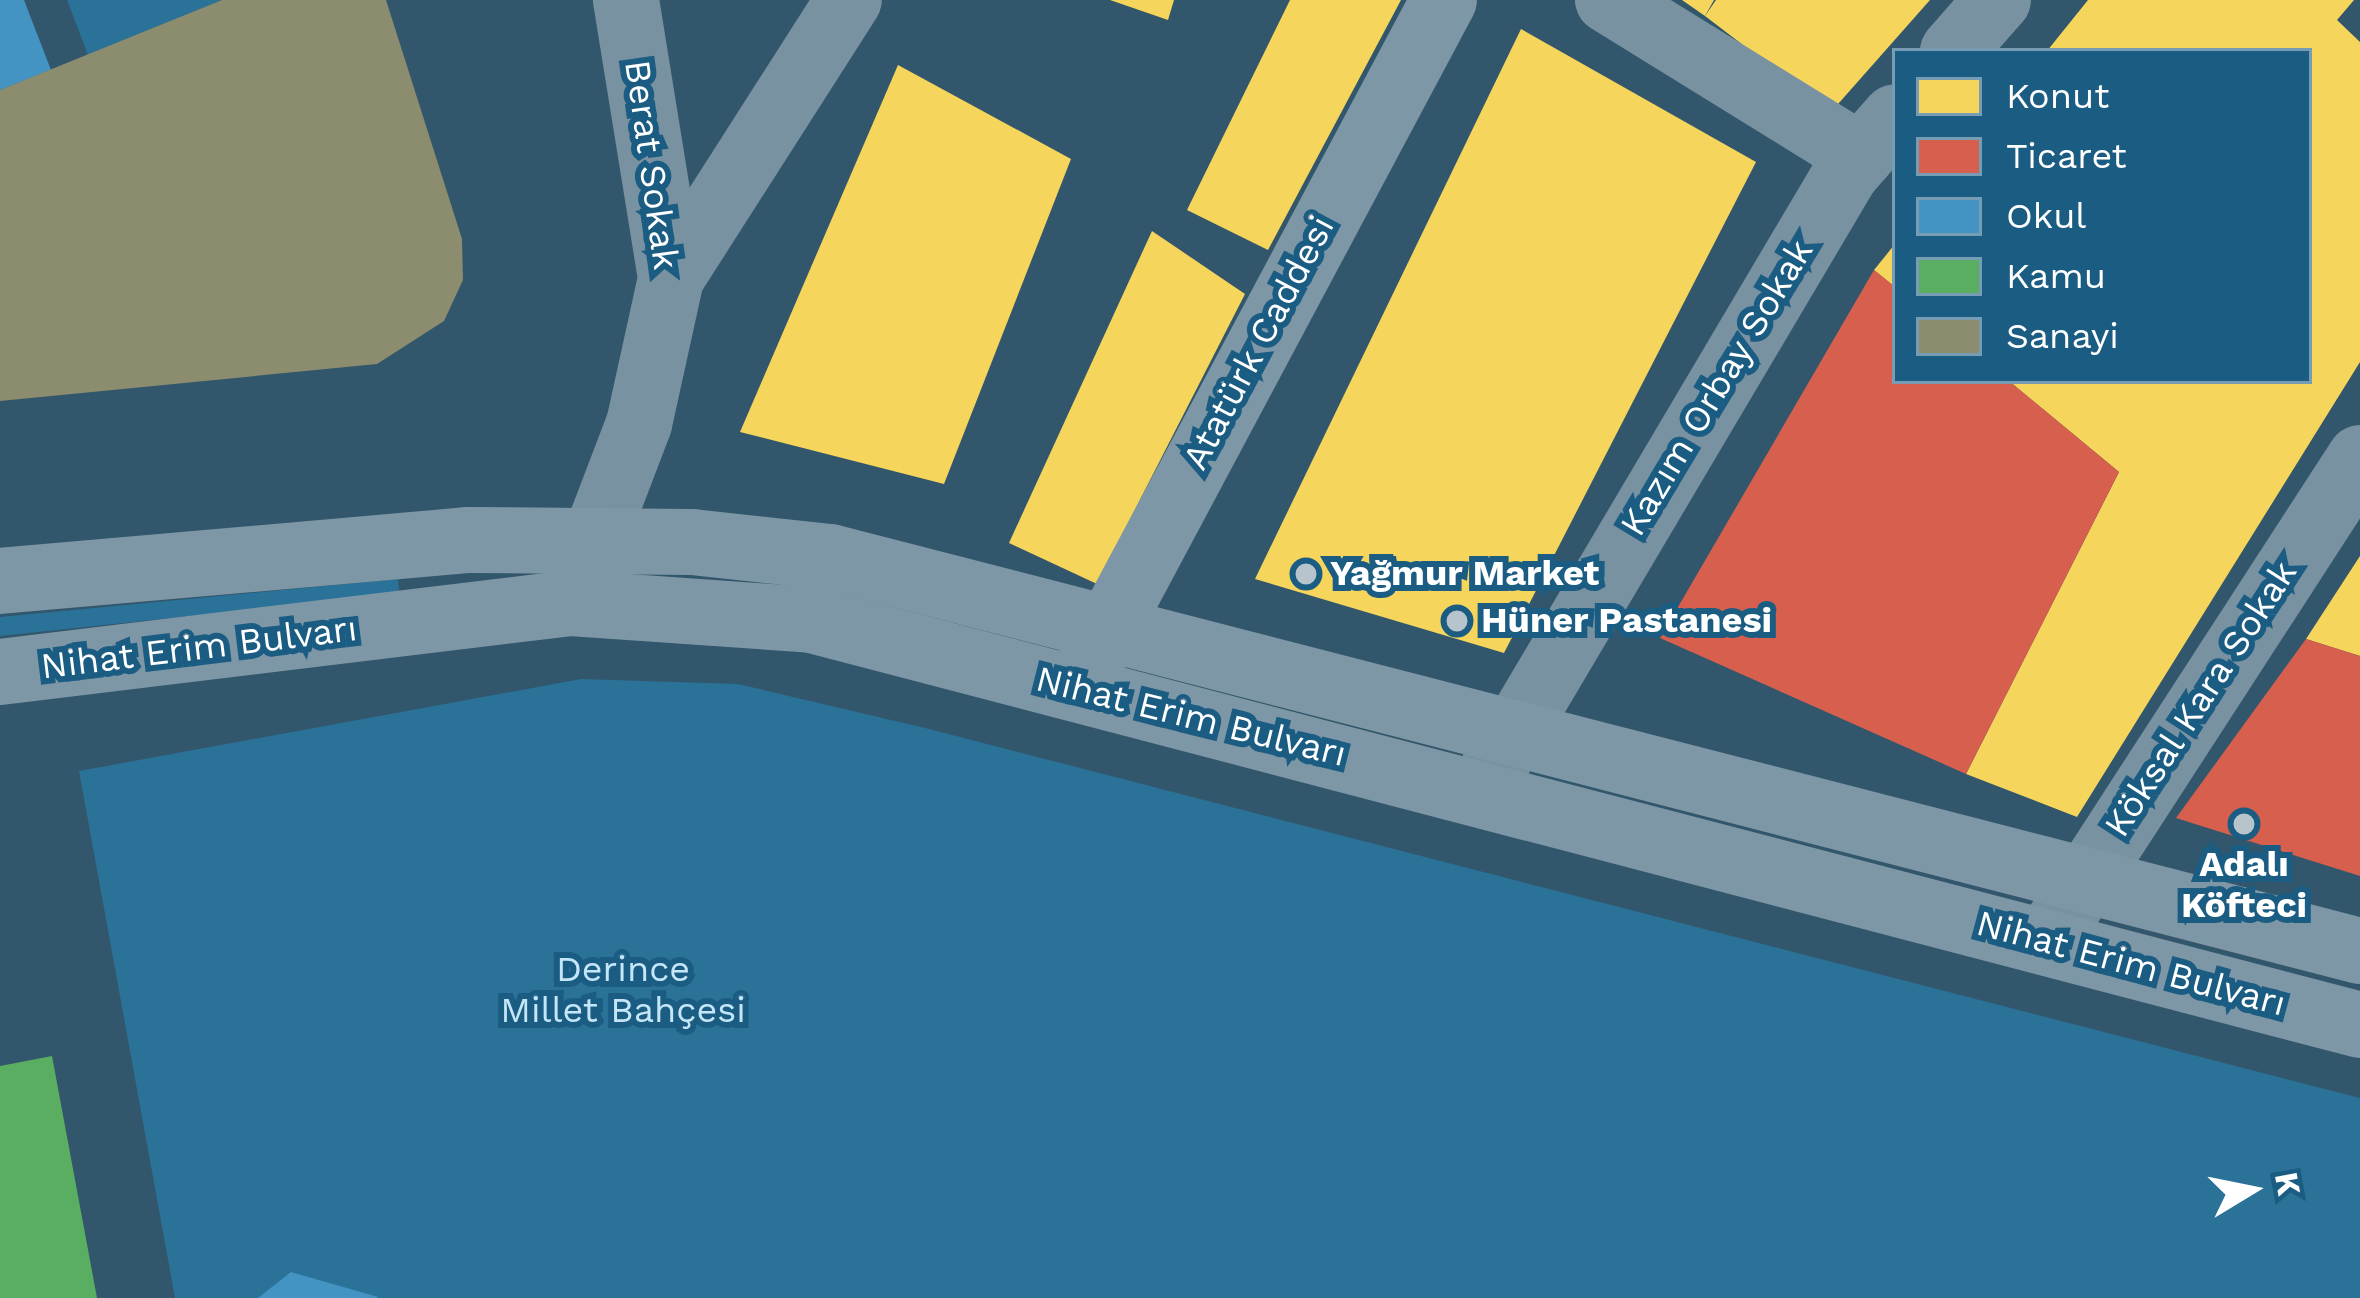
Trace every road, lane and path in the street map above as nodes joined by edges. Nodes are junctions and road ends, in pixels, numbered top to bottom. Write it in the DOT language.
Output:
graph roads {
  1 [pos="626,0"];
  2 [pos="849,0"];
  3 [pos="1444,0"];
  4 [pos="1608,0"];
  5 [pos="1998,0"];
  6 [pos="1956,48"];
  7 [pos="1878,136"];
  8 [pos="671,278"];
  9 [pos="2360,458"];
  10 [pos="596,540"];
  11 [pos="0,581"];
  12 [pos="571,603"];
  13 [pos="1107,630"];
  14 [pos="0,673"];
  15 [pos="1078,688"];
  16 [pos="1510,733"];
  17 [pos="1480,791"];
  18 [pos="2082,880"];
  19 [pos="2046,942"];
  20 [pos="2360,951"];
  21 [pos="2360,1025"];
  1 -- 8 [label="street, Berat Sokak"];
  2 -- 8 [label="street"];
  3 -- 13 [label="main road, Atatürk Caddesi"];
  4 -- 7 [label="street"];
  5 -- 6 [label="street"];
  7 -- 16 [label="street, Kazım Orbay Sokak"];
  8 -- 10 [label="street, Berat Sokak"];
  9 -- 18 [label="street, Köksal Kara Sokak"];
  10 -- 11 [label="main road, Nihat Erim Bulvarı"];
  10 -- 12 [label="street, Berat Sokak"];
  10 -- 13 [label="main road, Nihat Erim Bulvarı"];
  12 -- 14 [label="main road, Nihat Erim Bulvarı"];
  12 -- 15 [label="main road, Nihat Erim Bulvarı"];
  13 -- 15 [label="main road, Atatürk Caddesi"];
  13 -- 16 [label="main road, Nihat Erim Bulvarı"];
  15 -- 17 [label="main road, Nihat Erim Bulvarı"];
  16 -- 17 [label="street, Kazım Orbay Sokak"];
  16 -- 18 [label="main road, Nihat Erim Bulvarı"];
  17 -- 19 [label="main road, Nihat Erim Bulvarı"];
  18 -- 19 [label="street, Köksal Kara Sokak"];
  18 -- 20 [label="main road, Nihat Erim Bulvarı"];
  19 -- 21 [label="main road, Nihat Erim Bulvarı"];
}
